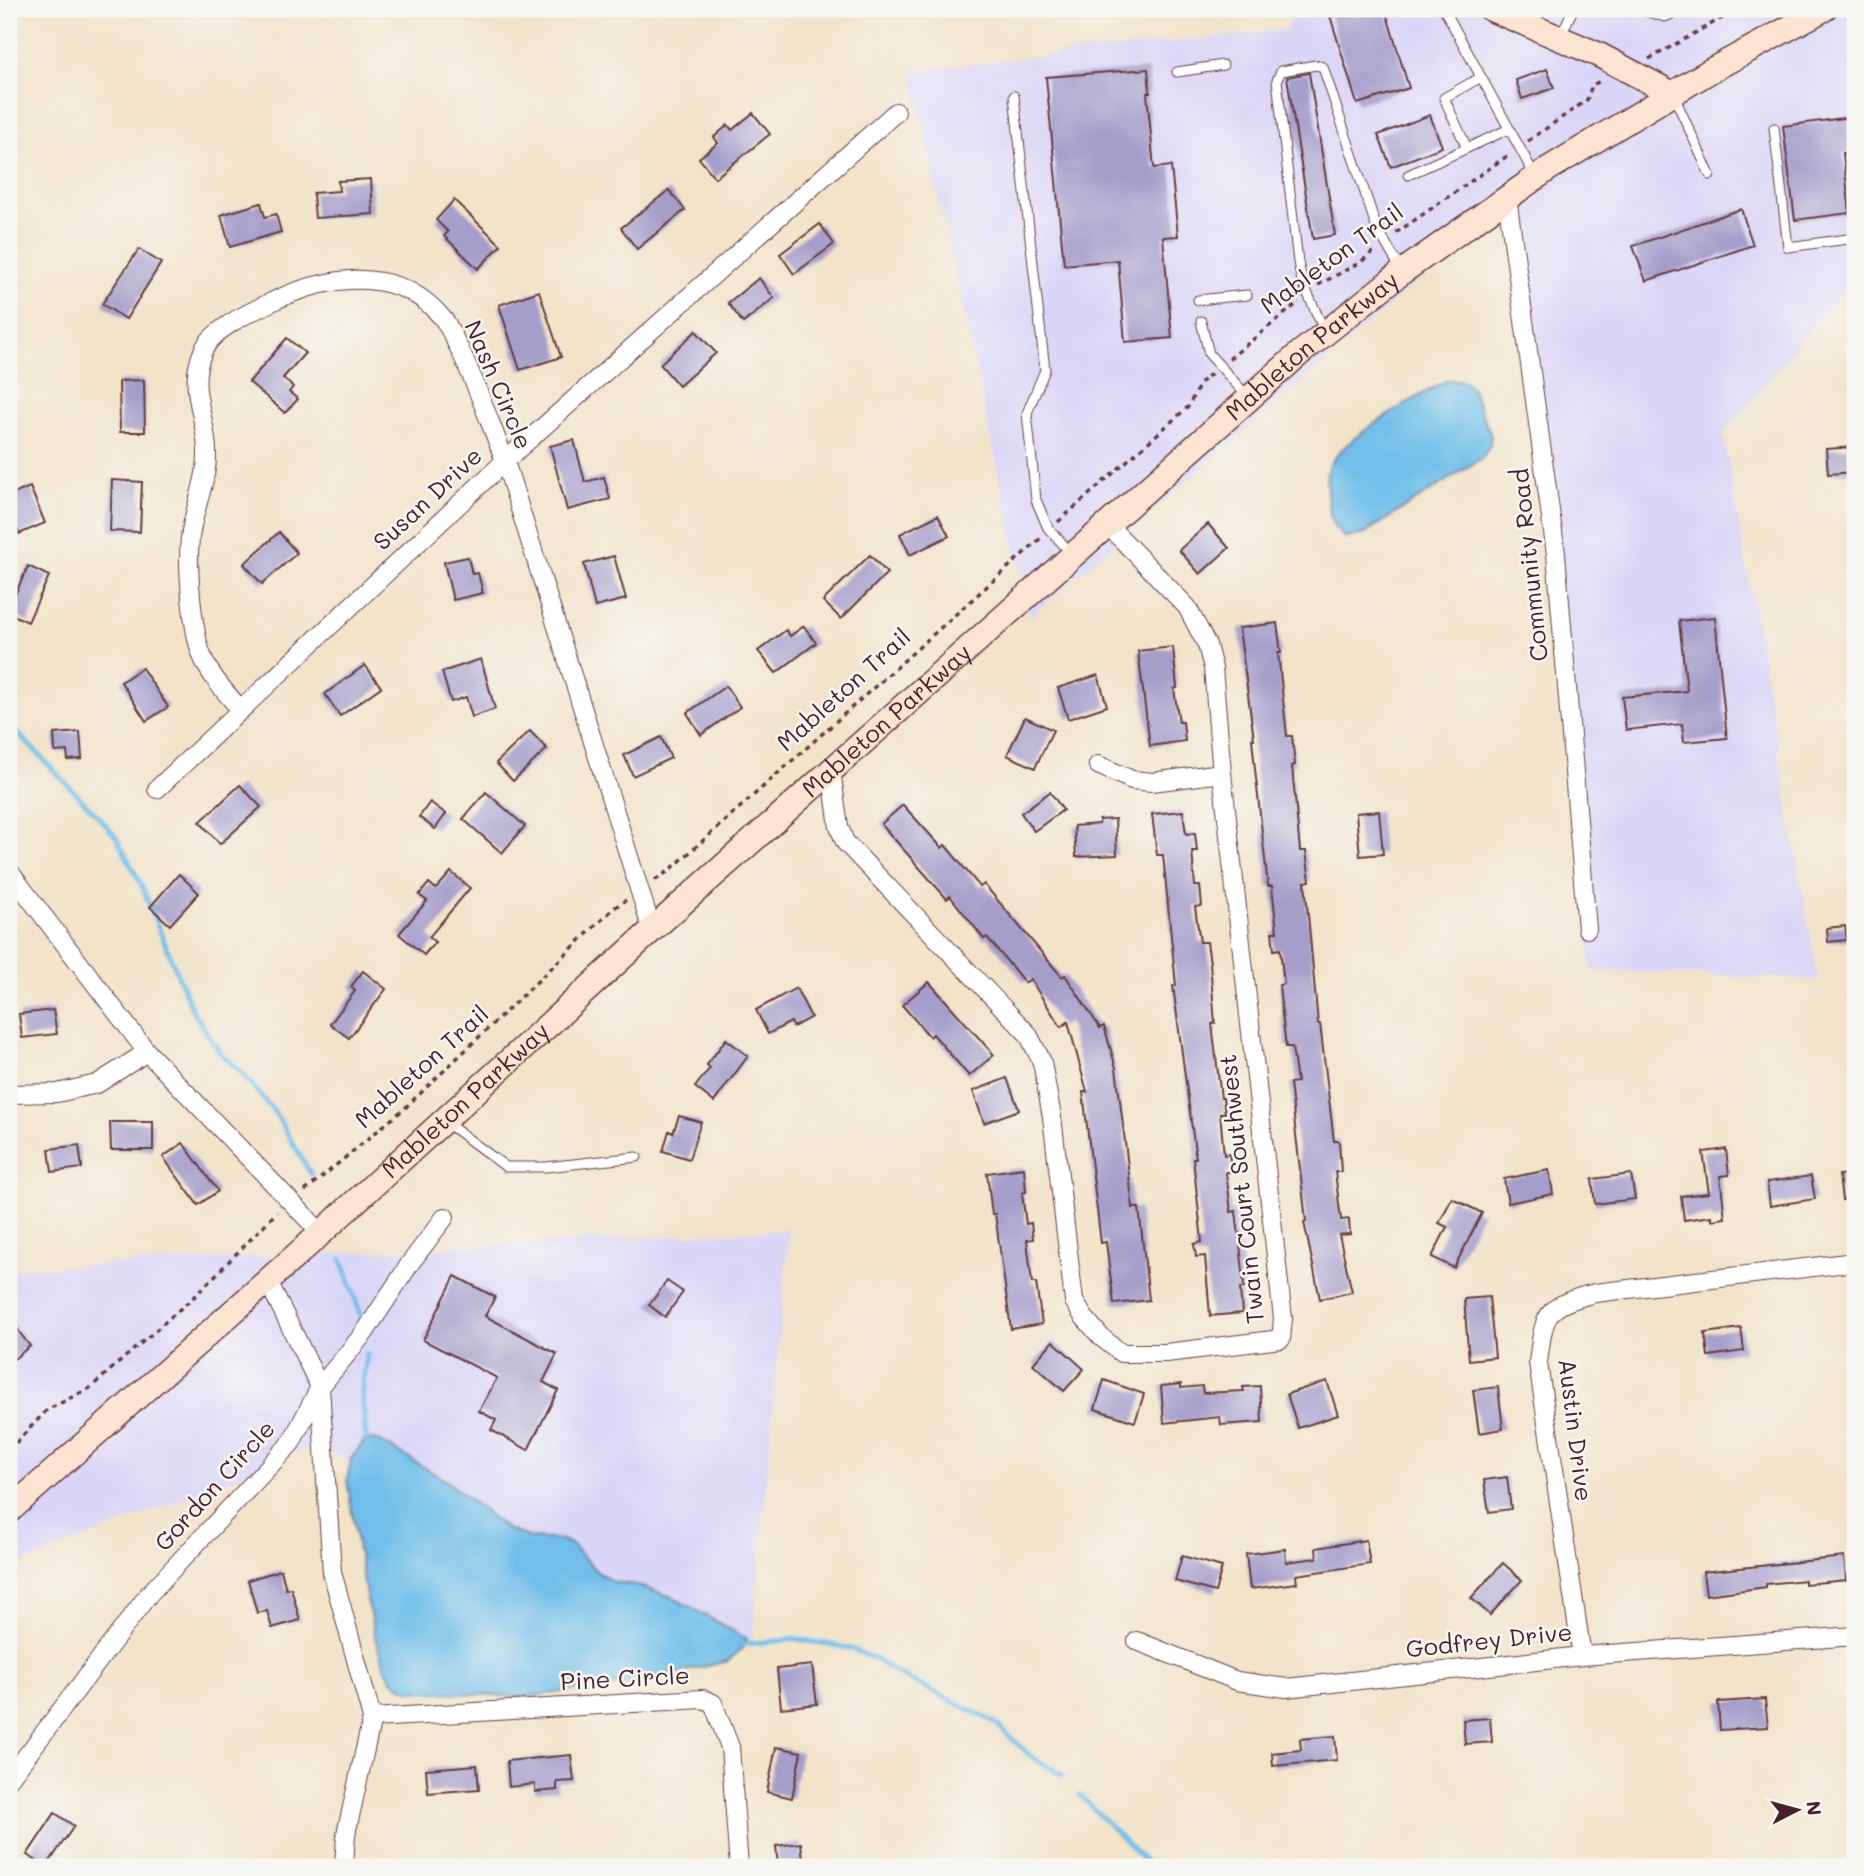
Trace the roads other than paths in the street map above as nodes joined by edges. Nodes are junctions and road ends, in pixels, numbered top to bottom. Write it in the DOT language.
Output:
graph roads {
  1 [pos="1444,9"];
  2 [pos="1573,9"];
  3 [pos="1638,9"];
  4 [pos="1683,9"];
  5 [pos="1824,9"];
  6 [pos="1505,11"];
  7 [pos="1560,38"];
  8 [pos="1223,65"];
  9 [pos="1177,72"];
  10 [pos="1481,77"];
  11 [pos="1673,94"];
  12 [pos="1014,96"];
  13 [pos="896,112"];
  14 [pos="1774,128"];
  15 [pos="1509,129"];
  16 [pos="1466,148"];
  17 [pos="1408,175"];
  18 [pos="1710,175"];
  19 [pos="1536,177"];
  20 [pos="1507,197"];
  21 [pos="1855,238"];
  22 [pos="1402,272"];
  23 [pos="1247,295"];
  24 [pos="1198,300"];
  25 [pos="1201,321"];
  26 [pos="1325,334"];
  27 [pos="1249,398"];
  28 [pos="505,461"];
  29 [pos="1108,525"];
  30 [pos="1073,556"];
  31 [pos="240,709"];
  32 [pos="1098,765"];
  33 [pos="831,770"];
  34 [pos="1222,773"];
  35 [pos="157,789"];
  36 [pos="9,871"];
  37 [pos="1587,929"];
  38 [pos="652,930"];
  39 [pos="147,1052"];
  40 [pos="9,1094"];
  41 [pos="442,1120"];
  42 [pos="637,1157"];
  43 [pos="445,1217"];
  44 [pos="321,1233"];
  45 [pos="1855,1262"];
  46 [pos="268,1281"];
  47 [pos="320,1387"];
  48 [pos="9,1511"];
  49 [pos="1855,1636"];
  50 [pos="1136,1641"];
  51 [pos="1582,1656"];
  52 [pos="372,1718"];
  53 [pos="9,1779"];
  54 [pos="344,1867"];
  55 [pos="739,1867"];
  1 -- 10 [label="lane"];
  2 -- 7 [label="lane"];
  3 -- 4 [label="lane"];
  5 -- 11 [label="main road, Mableton Parkway"];
  6 -- 7 [label="main road"];
  7 -- 11 [label="main road"];
  8 -- 9 [label="lane"];
  10 -- 15 [label="lane"];
  10 -- 16 [label="lane"];
  11 -- 18 [label="lane"];
  11 -- 19 [label="main road, Mableton Parkway"];
  12 -- 30 [label="lane"];
  13 -- 28 [label="street, Susan Drive"];
  14 -- 21 [label="lane"];
  15 -- 16 [label="lane"];
  15 -- 19 [label="lane"];
  16 -- 17 [label="lane"];
  19 -- 20 [label="main road, Mableton Parkway"];
  20 -- 22 [label="main road, Mableton Parkway"];
  20 -- 37 [label="street, Community Road"];
  22 -- 26 [label="main road, Mableton Parkway"];
  22 -- 26 [label="lane"];
  23 -- 24 [label="lane"];
  25 -- 27 [label="lane"];
  26 -- 27 [label="main road, Mableton Parkway"];
  27 -- 29 [label="main road, Mableton Parkway"];
  28 -- 31 [label="street, Susan Drive"];
  28 -- 31 [label="street, Nash Circle"];
  28 -- 38 [label="street, Nash Circle"];
  29 -- 30 [label="main road, Mableton Parkway"];
  29 -- 34 [label="street, Twain Court Southwest"];
  30 -- 33 [label="main road, Mableton Parkway"];
  31 -- 35 [label="street, Susan Drive"];
  32 -- 34 [label="street"];
  33 -- 34 [label="street, Twain Court Southwest"];
  33 -- 38 [label="main road, Mableton Parkway"];
  36 -- 39 [label="street"];
  38 -- 41 [label="main road, Mableton Parkway"];
  39 -- 40 [label="street"];
  39 -- 44 [label="street"];
  41 -- 42 [label="lane"];
  41 -- 44 [label="main road, Mableton Parkway"];
  43 -- 47 [label="street, Gordon Circle"];
  44 -- 46 [label="main road, Mableton Parkway"];
  45 -- 51 [label="street, Austin Drive"];
  46 -- 47 [label="street"];
  46 -- 48 [label="main road, Mableton Parkway"];
  47 -- 52 [label="street"];
  47 -- 53 [label="street, Gordon Circle"];
  49 -- 51 [label="street, Godfrey Drive"];
  50 -- 51 [label="street, Godfrey Drive"];
  52 -- 54 [label="street"];
  52 -- 55 [label="street, Pine Circle"];
}
